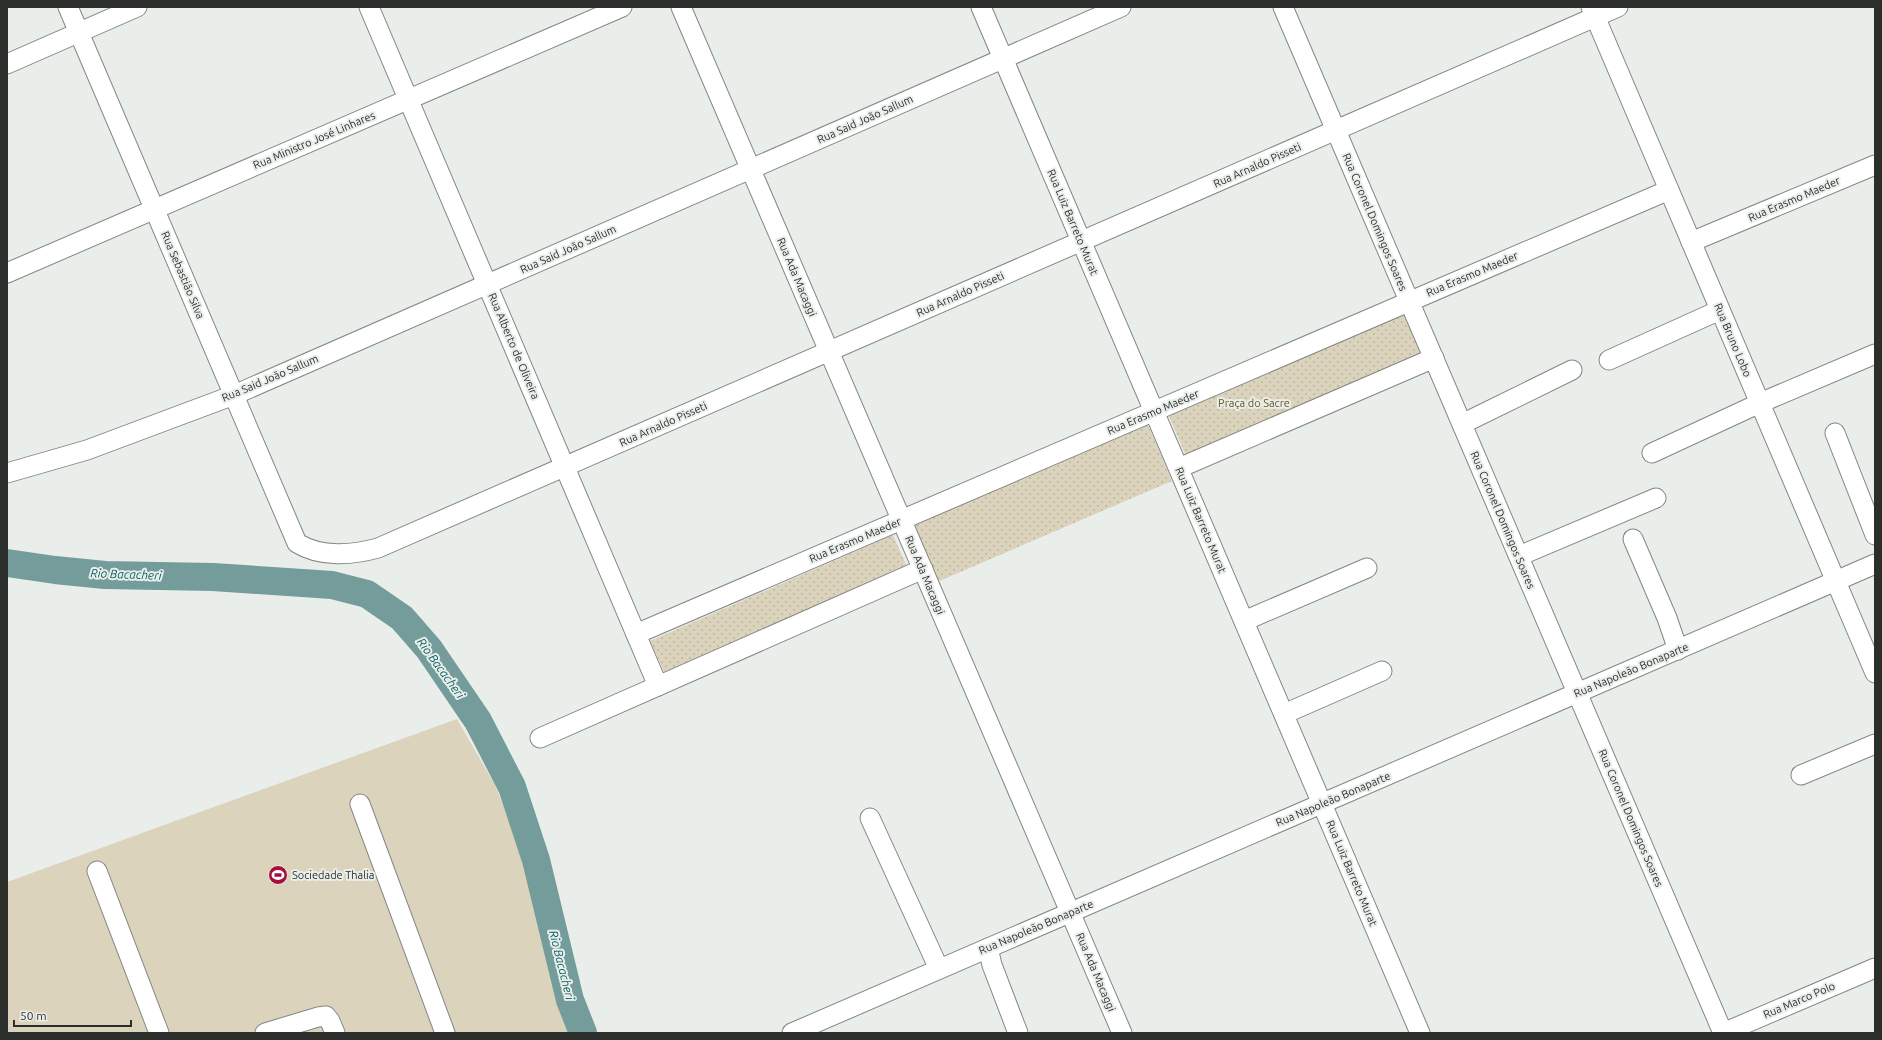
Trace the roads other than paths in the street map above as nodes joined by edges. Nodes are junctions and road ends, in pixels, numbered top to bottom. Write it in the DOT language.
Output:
graph roads {
  1 [pos="68,7"];
  2 [pos="137,7"];
  3 [pos="369,7"];
  4 [pos="622,7"];
  5 [pos="681,7"];
  6 [pos="981,7"];
  7 [pos="1121,7"];
  8 [pos="1283,7"];
  9 [pos="1618,7"];
  10 [pos="1593,12"];
  11 [pos="79,32"];
  12 [pos="1003,58"];
  13 [pos="7,64"];
  14 [pos="408,99"];
  15 [pos="1336,130"];
  16 [pos="1875,165"];
  17 [pos="751,169"];
  18 [pos="1669,190"];
  19 [pos="155,210"];
  20 [pos="1081,241"];
  21 [pos="1691,242"];
  22 [pos="7,274"];
  23 [pos="487,284"];
  24 [pos="1409,301"];
  25 [pos="1720,310"];
  26 [pos="829,351"];
  27 [pos="1875,354"];
  28 [pos="1434,358"];
  29 [pos="1609,360"];
  30 [pos="1572,370"];
  31 [pos="234,395"];
  32 [pos="1760,403"];
  33 [pos="1154,411"];
  34 [pos="1462,424"];
  35 [pos="1835,433"];
  36 [pos="1652,453"];
  37 [pos="565,466"];
  38 [pos="1179,468"];
  39 [pos="7,473"];
  40 [pos="1656,498"];
  41 [pos="902,520"];
  42 [pos="1875,535"];
  43 [pos="1633,539"];
  44 [pos="298,543"];
  45 [pos="1519,556"];
  46 [pos="1875,564"];
  47 [pos="1367,568"];
  48 [pos="923,569"];
  49 [pos="1836,581"];
  50 [pos="1244,621"];
  51 [pos="636,634"];
  52 [pos="1678,650"];
  53 [pos="1382,671"];
  54 [pos="1875,674"];
  55 [pos="658,686"];
  56 [pos="1578,693"];
  57 [pos="1284,714"];
  58 [pos="540,738"];
  59 [pos="1875,744"];
  60 [pos="1801,775"];
  61 [pos="1322,803"];
  62 [pos="360,804"];
  63 [pos="870,818"];
  64 [pos="97,871"];
  65 [pos="1070,912"];
  66 [pos="988,948"];
  67 [pos="1875,968"];
  68 [pos="939,969"];
  69 [pos="159,1033"];
  70 [pos="265,1033"];
  71 [pos="335,1033"];
  72 [pos="445,1033"];
  73 [pos="792,1033"];
  74 [pos="1018,1033"];
  75 [pos="1122,1033"];
  76 [pos="1420,1033"];
  77 [pos="1723,1033"];
  1 -- 11 [label="street, Rua Sebastião Silva"];
  2 -- 11 [label="street"];
  3 -- 14 [label="street, Rua Alberto de Oliveira"];
  4 -- 14 [label="street, Rua Ministro José Linhares"];
  5 -- 17 [label="street, Rua Ada Macaggi"];
  6 -- 12 [label="street, Rua Luiz Barreto Murat"];
  7 -- 12 [label="street, Rua Said João Sallum"];
  8 -- 15 [label="street, Rua Coronel Domingos Soares"];
  9 -- 10 [label="street, Rua Arnaldo Pisseti"];
  10 -- 15 [label="street, Rua Arnaldo Pisseti"];
  10 -- 18 [label="street, Rua Bruno Lobo"];
  11 -- 13 [label="street"];
  11 -- 19 [label="street, Rua Sebastião Silva"];
  12 -- 17 [label="street, Rua Said João Sallum"];
  12 -- 20 [label="street, Rua Luiz Barreto Murat"];
  14 -- 19 [label="street, Rua Ministro José Linhares"];
  14 -- 23 [label="street, Rua Alberto de Oliveira"];
  15 -- 20 [label="street, Rua Arnaldo Pisseti"];
  15 -- 24 [label="street, Rua Coronel Domingos Soares"];
  16 -- 21 [label="street, Rua Erasmo Maeder"];
  17 -- 23 [label="street, Rua Said João Sallum"];
  17 -- 26 [label="street, Rua Ada Macaggi"];
  18 -- 21 [label="street, Rua Bruno Lobo"];
  18 -- 24 [label="street, Rua Erasmo Maeder"];
  19 -- 22 [label="street, Rua Ministro José Linhares"];
  19 -- 31 [label="street, Rua Sebastião Silva"];
  20 -- 26 [label="street, Rua Arnaldo Pisseti"];
  20 -- 33 [label="street, Rua Luiz Barreto Murat"];
  21 -- 25 [label="street, Rua Bruno Lobo"];
  23 -- 31 [label="street, Rua Said João Sallum"];
  23 -- 37 [label="street, Rua Alberto de Oliveira"];
  24 -- 28 [label="street, Rua Coronel Domingos Soares"];
  24 -- 33 [label="street, Rua Erasmo Maeder"];
  25 -- 29 [label="street"];
  25 -- 32 [label="street, Rua Bruno Lobo"];
  26 -- 37 [label="street, Rua Arnaldo Pisseti"];
  26 -- 41 [label="street, Rua Ada Macaggi"];
  27 -- 32 [label="street"];
  28 -- 34 [label="street, Rua Coronel Domingos Soares"];
  28 -- 38 [label="street"];
  30 -- 34 [label="street"];
  31 -- 39 [label="street, Rua Said João Sallum"];
  31 -- 44 [label="street, Rua Sebastião Silva"];
  32 -- 36 [label="street"];
  32 -- 49 [label="street, Rua Bruno Lobo"];
  33 -- 38 [label="street, Rua Luiz Barreto Murat"];
  33 -- 41 [label="street, Rua Erasmo Maeder"];
  34 -- 45 [label="street, Rua Coronel Domingos Soares"];
  35 -- 42 [label="street"];
  37 -- 44 [label="street, Rua Arnaldo Pisseti"];
  37 -- 51 [label="street, Rua Alberto de Oliveira"];
  38 -- 50 [label="street, Rua Luiz Barreto Murat"];
  40 -- 45 [label="street"];
  41 -- 48 [label="street, Rua Ada Macaggi"];
  41 -- 51 [label="street, Rua Erasmo Maeder"];
  43 -- 52 [label="street"];
  45 -- 56 [label="street, Rua Coronel Domingos Soares"];
  46 -- 49 [label="street, Rua Napoleão Bonaparte"];
  47 -- 50 [label="street"];
  48 -- 55 [label="street"];
  48 -- 65 [label="street, Rua Ada Macaggi"];
  49 -- 52 [label="street, Rua Napoleão Bonaparte"];
  49 -- 54 [label="street, Rua Bruno Lobo"];
  50 -- 57 [label="street, Rua Luiz Barreto Murat"];
  51 -- 55 [label="street, Rua Alberto de Oliveira"];
  52 -- 56 [label="street, Rua Napoleão Bonaparte"];
  53 -- 57 [label="street"];
  55 -- 58 [label="street"];
  56 -- 61 [label="street, Rua Napoleão Bonaparte"];
  56 -- 77 [label="street, Rua Coronel Domingos Soares"];
  57 -- 61 [label="street, Rua Luiz Barreto Murat"];
  59 -- 60 [label="street"];
  61 -- 65 [label="street, Rua Napoleão Bonaparte"];
  61 -- 76 [label="street, Rua Luiz Barreto Murat"];
  62 -- 72 [label="street"];
  63 -- 68 [label="street"];
  64 -- 69 [label="street"];
  65 -- 66 [label="street, Rua Napoleão Bonaparte"];
  65 -- 75 [label="street, Rua Ada Macaggi"];
  66 -- 68 [label="street, Rua Napoleão Bonaparte"];
  66 -- 74 [label="street"];
  67 -- 77 [label="street, Rua Marco Polo"];
  68 -- 73 [label="street, Rua Napoleão Bonaparte"];
  70 -- 71 [label="street"];
}
